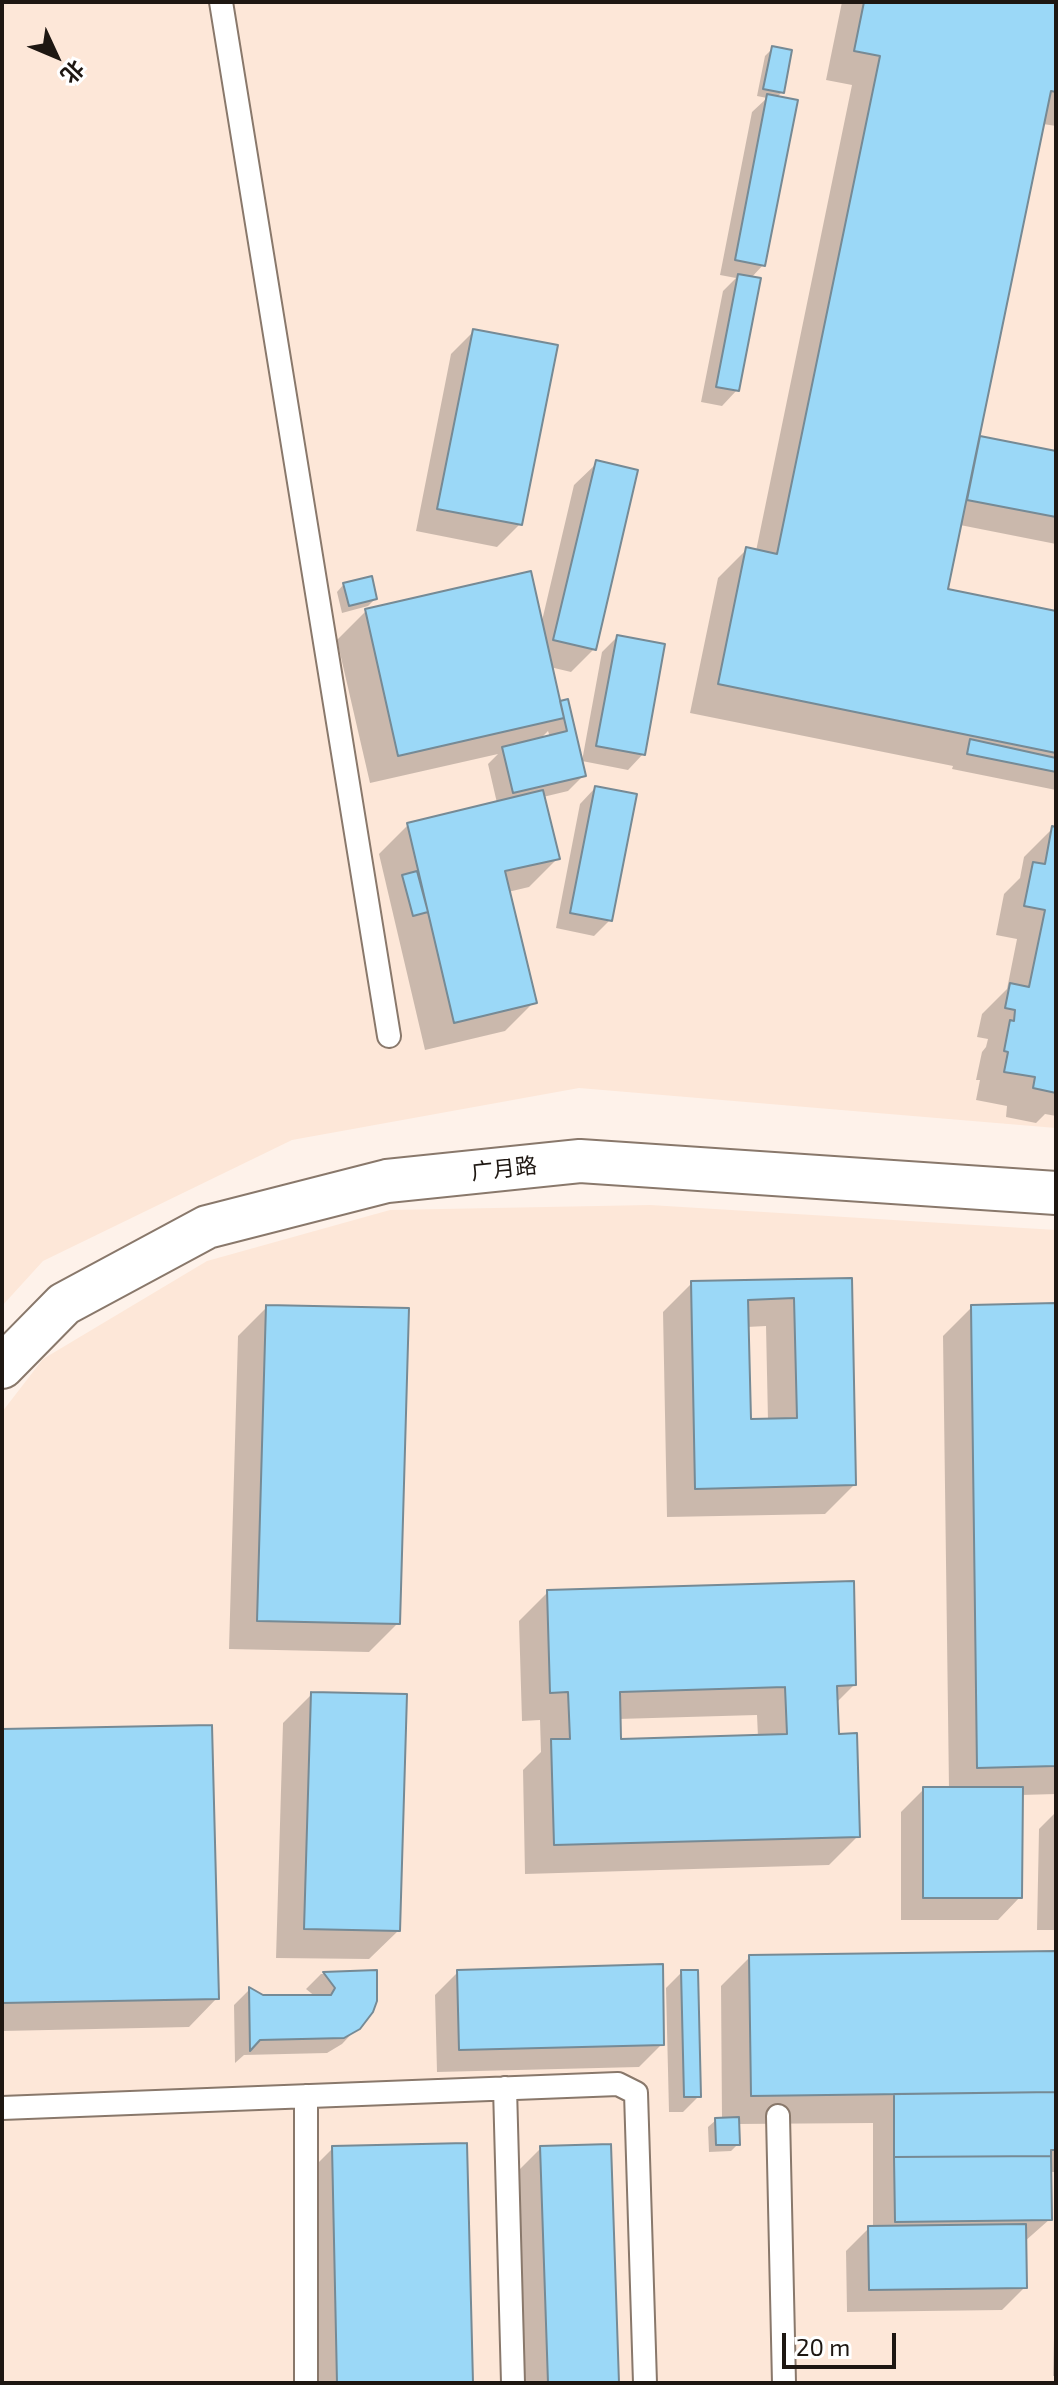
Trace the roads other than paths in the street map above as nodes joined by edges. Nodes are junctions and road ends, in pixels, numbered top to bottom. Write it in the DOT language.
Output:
graph roads {
  1 [pos="221,2"];
  2 [pos="389,1036"];
  3 [pos="1056,1193"];
  4 [pos="2,1367"];
  5 [pos="505,2088"];
  6 [pos="306,2096"];
  7 [pos="2,2108"];
  8 [pos="778,2116"];
  9 [pos="306,2383"];
  10 [pos="513,2383"];
  11 [pos="645,2383"];
  12 [pos="784,2383"];
  1 -- 2 [label="lane"];
  3 -- 4 [label="street, 广月路"];
  5 -- 6 [label="lane"];
  5 -- 10 [label="lane"];
  5 -- 11 [label="lane"];
  6 -- 7 [label="lane"];
  6 -- 9 [label="lane"];
  8 -- 12 [label="lane"];
}
